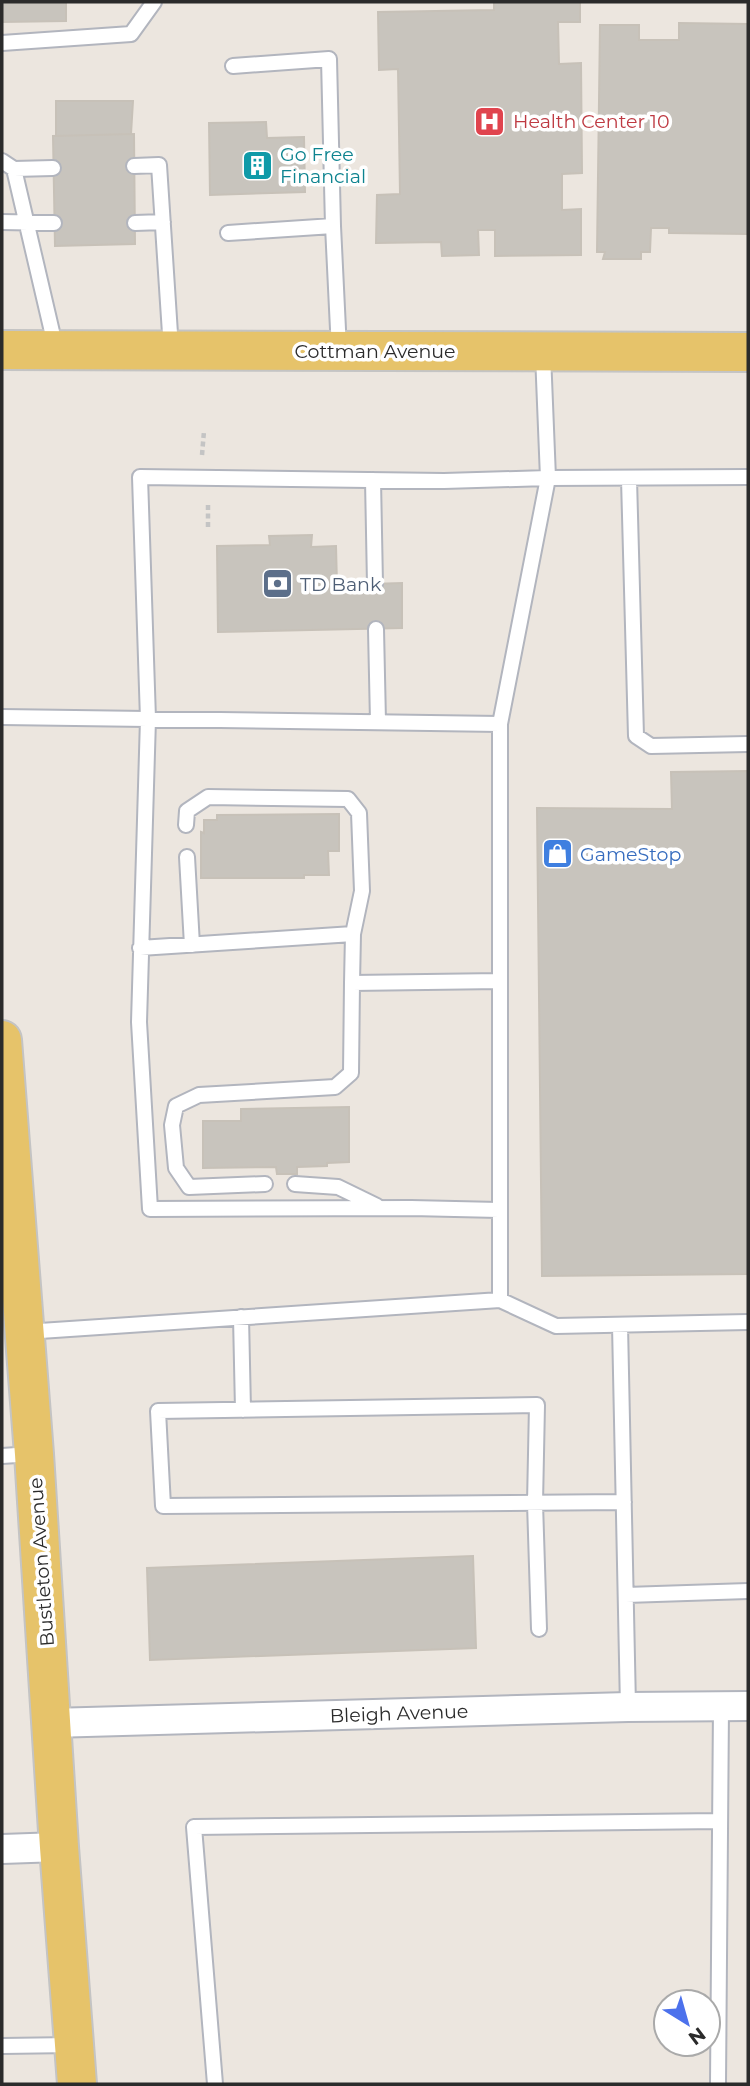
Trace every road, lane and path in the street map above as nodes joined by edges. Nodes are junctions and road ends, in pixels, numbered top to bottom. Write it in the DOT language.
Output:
graph roads {
  1 [pos="154,2"];
  2 [pos="2,43"];
  3 [pos="233,66"];
  4 [pos="8,165"];
  5 [pos="134,166"];
  6 [pos="53,168"];
  7 [pos="2,222"];
  8 [pos="163,222"];
  9 [pos="27,223"];
  10 [pos="54,223"];
  11 [pos="135,223"];
  12 [pos="333,226"];
  13 [pos="228,233"];
  14 [pos="2,350"];
  15 [pos="171,350"];
  16 [pos="56,351"];
  17 [pos="339,351"];
  18 [pos="543,351"];
  19 [pos="748,352"];
  20 [pos="204,431"];
  21 [pos="202,460"];
  22 [pos="748,477"];
  23 [pos="548,478"];
  24 [pos="629,479"];
  25 [pos="373,480"];
  26 [pos="208,499"];
  27 [pos="208,527"];
  28 [pos="375,584"];
  29 [pos="376,629"];
  30 [pos="2,717"];
  31 [pos="148,719"];
  32 [pos="378,722"];
  33 [pos="500,724"];
  34 [pos="748,744"];
  35 [pos="186,825"];
  36 [pos="187,857"];
  37 [pos="353,934"];
  38 [pos="192,945"];
  39 [pos="140,948"];
  40 [pos="500,981"];
  41 [pos="352,983"];
  42 [pos="2,1040"];
  43 [pos="7,1147"];
  44 [pos="265,1184"];
  45 [pos="295,1184"];
  46 [pos="381,1208"];
  47 [pos="499,1210"];
  48 [pos="500,1300"];
  49 [pos="241,1317"];
  50 [pos="748,1322"];
  51 [pos="620,1325"];
  52 [pos="24,1332"];
  53 [pos="243,1410"];
  54 [pos="18,1455"];
  55 [pos="624,1502"];
  56 [pos="534,1503"];
  57 [pos="748,1591"];
  58 [pos="626,1595"];
  59 [pos="539,1629"];
  60 [pos="628,1707"];
  61 [pos="735,1707"];
  62 [pos="51,1723"];
  63 [pos="719,1821"];
  64 [pos="59,1847"];
  65 [pos="2,1849"];
  66 [pos="74,2045"];
  67 [pos="2,2046"];
  68 [pos="77,2084"];
  69 [pos="215,2084"];
  70 [pos="718,2084"];
  1 -- 2 [label="lane"];
  3 -- 12 [label="lane"];
  4 -- 6 [label="lane"];
  4 -- 9 [label="lane"];
  5 -- 8 [label="lane"];
  7 -- 9 [label="lane"];
  8 -- 11 [label="lane"];
  8 -- 15 [label="lane"];
  9 -- 10 [label="lane"];
  9 -- 16 [label="lane"];
  12 -- 13 [label="lane"];
  12 -- 17 [label="lane"];
  14 -- 16 [label="main road, Cottman Avenue"];
  15 -- 16 [label="main road, Cottman Avenue"];
  15 -- 17 [label="main road, Cottman Avenue"];
  17 -- 18 [label="main road, Cottman Avenue"];
  18 -- 19 [label="main road, Cottman Avenue"];
  18 -- 23 [label="lane"];
  20 -- 21 [label="path"];
  22 -- 24 [label="lane"];
  23 -- 24 [label="lane"];
  23 -- 25 [label="lane"];
  23 -- 33 [label="lane"];
  24 -- 34 [label="lane"];
  25 -- 28 [label="lane"];
  25 -- 31 [label="lane"];
  26 -- 27 [label="path"];
  29 -- 32 [label="lane"];
  30 -- 31 [label="lane"];
  31 -- 32 [label="lane"];
  31 -- 39 [label="lane"];
  32 -- 33 [label="lane"];
  33 -- 40 [label="lane"];
  35 -- 37 [label="lane"];
  36 -- 38 [label="lane"];
  37 -- 38 [label="lane"];
  37 -- 41 [label="lane"];
  38 -- 39 [label="lane"];
  39 -- 46 [label="lane"];
  40 -- 41 [label="lane"];
  40 -- 47 [label="lane"];
  41 -- 44 [label="lane"];
  42 -- 43 [label="main road, Bustleton Avenue"];
  43 -- 52 [label="main road, Bustleton Avenue"];
  45 -- 46 [label="lane"];
  46 -- 47 [label="lane"];
  47 -- 48 [label="lane"];
  48 -- 49 [label="lane"];
  48 -- 51 [label="lane"];
  49 -- 52 [label="lane"];
  49 -- 53 [label="lane"];
  50 -- 51 [label="lane"];
  51 -- 55 [label="lane"];
  52 -- 54 [label="main road, Bustleton Avenue"];
  53 -- 56 [label="lane"];
  53 -- 56 [label="lane"];
  54 -- 62 [label="main road, Bustleton Avenue"];
  55 -- 56 [label="lane"];
  55 -- 58 [label="lane"];
  56 -- 59 [label="lane"];
  57 -- 58 [label="lane"];
  58 -- 60 [label="lane"];
  60 -- 61 [label="street, Bleigh Avenue"];
  60 -- 62 [label="street, Bleigh Avenue"];
  61 -- 63 [label="lane"];
  62 -- 64 [label="main road, Bustleton Avenue"];
  63 -- 69 [label="lane"];
  63 -- 70 [label="lane"];
  64 -- 65 [label="street"];
  64 -- 66 [label="main road, Bustleton Avenue"];
  66 -- 67 [label="lane"];
  66 -- 68 [label="main road, Bustleton Avenue"];
}
